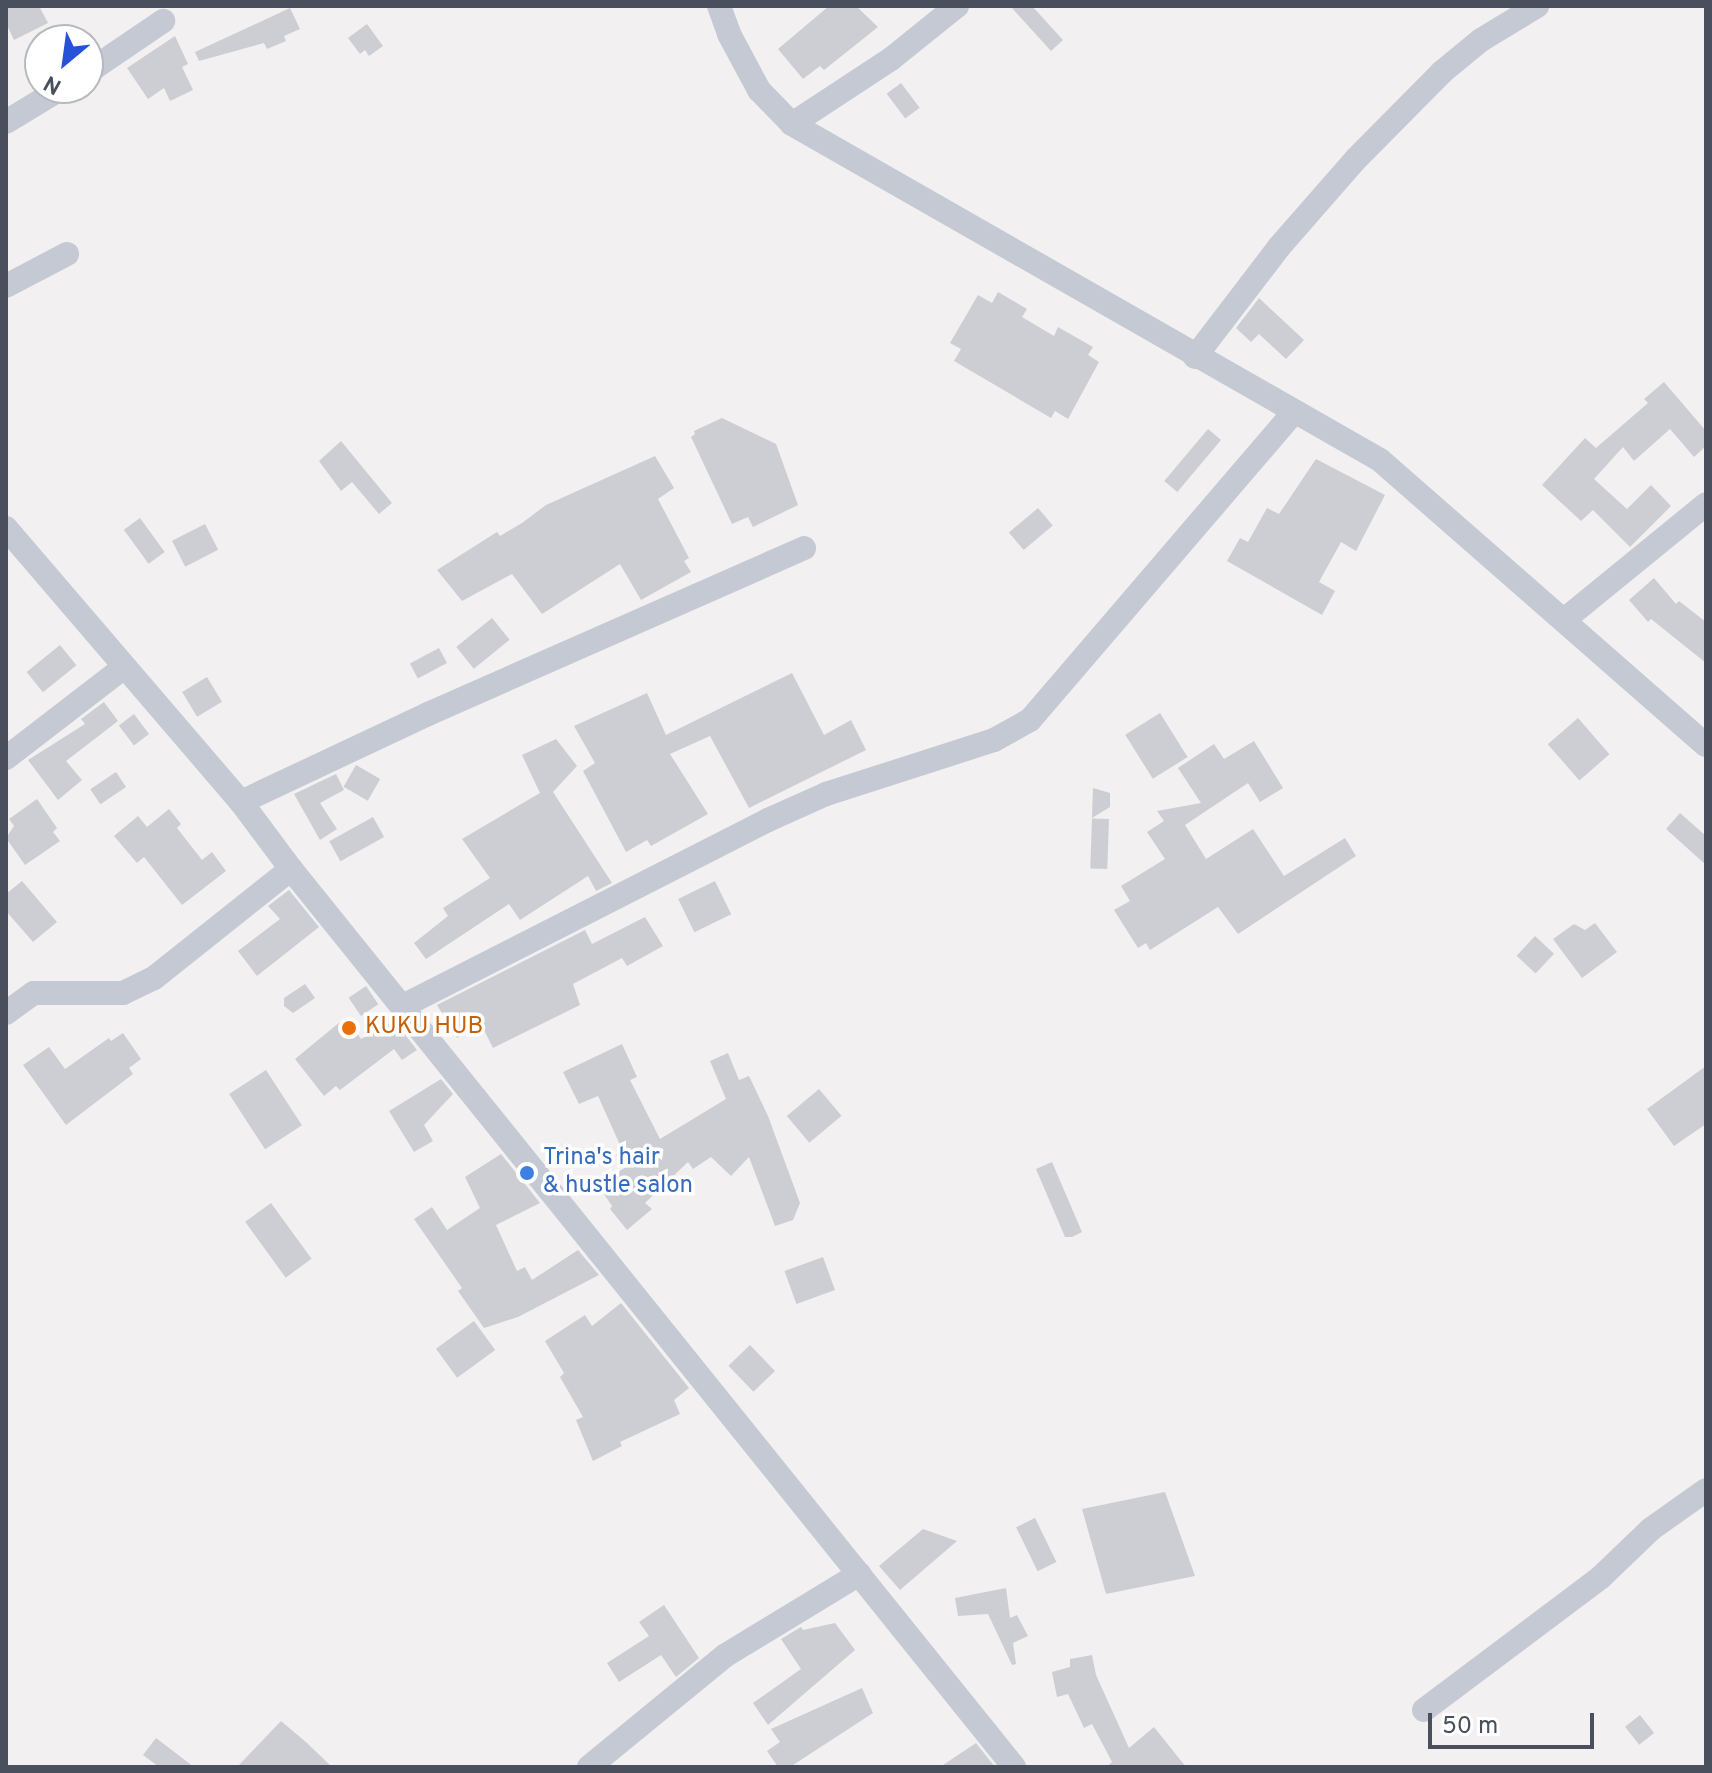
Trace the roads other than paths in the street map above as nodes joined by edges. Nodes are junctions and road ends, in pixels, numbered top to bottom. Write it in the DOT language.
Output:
graph roads {
  1 [pos="719,6"];
  2 [pos="957,6"];
  3 [pos="1537,6"];
  4 [pos="163,21"];
  5 [pos="104,61"];
  6 [pos="36,104"];
  7 [pos="6,122"];
  8 [pos="792,124"];
  9 [pos="67,254"];
  10 [pos="6,286"];
  11 [pos="1195,357"];
  12 [pos="1294,412"];
  13 [pos="1706,504"];
  14 [pos="6,528"];
  15 [pos="804,548"];
  16 [pos="1564,620"];
  17 [pos="123,668"];
  18 [pos="1706,745"];
  19 [pos="6,758"];
  20 [pos="241,802"];
  21 [pos="291,869"];
  22 [pos="403,1006"];
  23 [pos="6,1013"];
  24 [pos="1706,1490"];
  25 [pos="859,1574"];
  26 [pos="1424,1710"];
  27 [pos="589,1767"];
  28 [pos="1014,1767"];
  1 -- 8 [label="street"];
  2 -- 8 [label="street"];
  3 -- 11 [label="street"];
  4 -- 5 [label="street"];
  6 -- 7 [label="street"];
  8 -- 11 [label="street"];
  9 -- 10 [label="street"];
  11 -- 12 [label="street"];
  12 -- 16 [label="street"];
  12 -- 22 [label="street"];
  13 -- 16 [label="street"];
  14 -- 17 [label="street"];
  15 -- 20 [label="street"];
  16 -- 18 [label="street"];
  17 -- 19 [label="street"];
  17 -- 20 [label="street"];
  20 -- 21 [label="street"];
  21 -- 22 [label="street"];
  21 -- 23 [label="street"];
  22 -- 25 [label="street"];
  24 -- 26 [label="street"];
  25 -- 27 [label="street"];
  25 -- 28 [label="street"];
}
